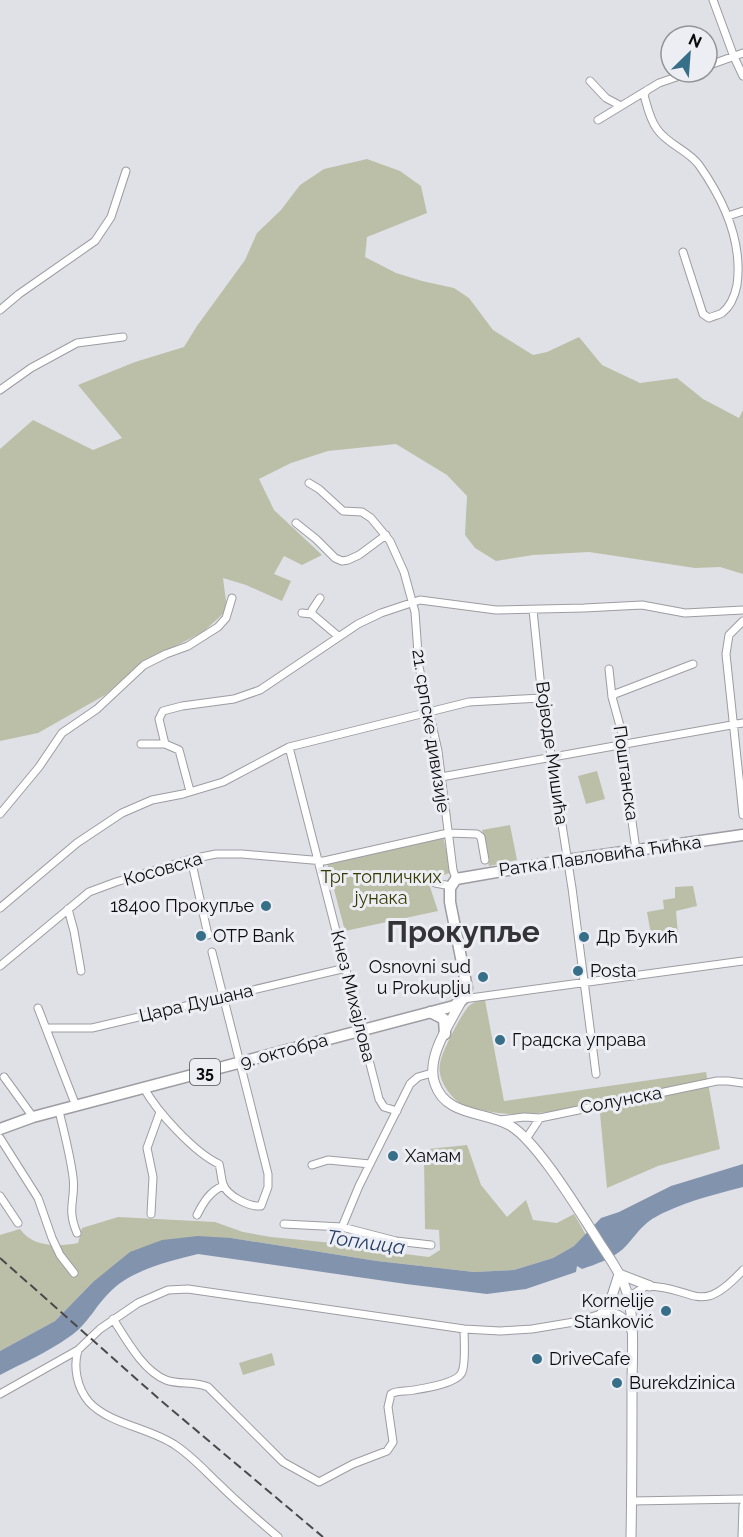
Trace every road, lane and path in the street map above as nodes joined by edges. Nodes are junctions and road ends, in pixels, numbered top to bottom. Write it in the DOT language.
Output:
graph roads {
  1 [pos="713,0"];
  2 [pos="743,53"];
  3 [pos="734,57"];
  4 [pos="719,62"];
  5 [pos="743,76"];
  6 [pos="590,81"];
  7 [pos="659,83"];
  8 [pos="647,90"];
  9 [pos="621,105"];
  10 [pos="598,120"];
  11 [pos="126,171"];
  12 [pos="743,210"];
  13 [pos="728,216"];
  14 [pos="683,252"];
  15 [pos="741,261"];
  16 [pos="0,310"];
  17 [pos="123,337"];
  18 [pos="0,390"];
  19 [pos="309,483"];
  20 [pos="296,523"];
  21 [pos="386,535"];
  22 [pos="232,598"];
  23 [pos="320,598"];
  24 [pos="412,602"];
  25 [pos="533,610"];
  26 [pos="743,610"];
  27 [pos="302,613"];
  28 [pos="312,614"];
  29 [pos="743,621"];
  30 [pos="338,636"];
  31 [pos="693,664"];
  32 [pos="609,669"];
  33 [pos="612,697"];
  34 [pos="542,698"];
  35 [pos="429,711"];
  36 [pos="743,723"];
  37 [pos="733,724"];
  38 [pos="141,744"];
  39 [pos="165,744"];
  40 [pos="626,744"];
  41 [pos="289,747"];
  42 [pos="552,758"];
  43 [pos="441,777"];
  44 [pos="190,791"];
  45 [pos="0,814"];
  46 [pos="743,815"];
  47 [pos="448,833"];
  48 [pos="743,835"];
  49 [pos="636,850"];
  50 [pos="191,859"];
  51 [pos="485,860"];
  52 [pos="567,860"];
  53 [pos="318,861"];
  54 [pos="454,882"];
  55 [pos="435,883"];
  56 [pos="0,908"];
  57 [pos="68,909"];
  58 [pos="208,935"];
  59 [pos="212,952"];
  60 [pos="743,961"];
  61 [pos="0,966"];
  62 [pos="346,968"];
  63 [pos="81,971"];
  64 [pos="583,983"];
  65 [pos="224,997"];
  66 [pos="463,999"];
  67 [pos="38,1008"];
  68 [pos="430,1012"];
  69 [pos="46,1028"];
  70 [pos="360,1030"];
  71 [pos="445,1034"];
  72 [pos="239,1063"];
  73 [pos="432,1073"];
  74 [pos="596,1074"];
  75 [pos="4,1077"];
  76 [pos="743,1083"];
  77 [pos="144,1088"];
  78 [pos="76,1106"];
  79 [pos="59,1111"];
  80 [pos="397,1111"];
  81 [pos="160,1112"];
  82 [pos="33,1117"];
  83 [pos="540,1118"];
  84 [pos="500,1120"];
  85 [pos="0,1129"];
  86 [pos="0,1138"];
  87 [pos="526,1139"];
  88 [pos="370,1164"];
  89 [pos="312,1165"];
  90 [pos="223,1186"];
  91 [pos="0,1196"];
  92 [pos="151,1215"];
  93 [pos="197,1215"];
  94 [pos="18,1223"];
  95 [pos="284,1224"];
  96 [pos="342,1227"];
  97 [pos="77,1233"];
  98 [pos="431,1245"];
  99 [pos="743,1270"];
  100 [pos="74,1273"];
  101 [pos="618,1273"];
  102 [pos="650,1286"];
  103 [pos="628,1298"];
  104 [pos="603,1312"];
  105 [pos="113,1319"];
  106 [pos="464,1329"];
  107 [pos="631,1329"];
  108 [pos="78,1350"];
  109 [pos="0,1394"];
  110 [pos="743,1499"];
  111 [pos="632,1501"];
  112 [pos="743,1506"];
  113 [pos="278,1537"];
  114 [pos="632,1537"];
  115 [pos="742,1537"];
  1 -- 3 [label="street"];
  2 -- 3 [label="street"];
  3 -- 4 [label="street"];
  3 -- 5 [label="street"];
  6 -- 9 [label="street"];
  7 -- 8 [label="street"];
  8 -- 9 [label="street"];
  8 -- 13 [label="street"];
  9 -- 10 [label="street"];
  11 -- 16 [label="street"];
  12 -- 13 [label="street"];
  13 -- 15 [label="street"];
  14 -- 15 [label="street"];
  17 -- 18 [label="street"];
  19 -- 21 [label="street, 21. српске дивизије"];
  20 -- 21 [label="street"];
  21 -- 24 [label="street, 21. српске дивизије"];
  22 -- 45 [label="street"];
  23 -- 28 [label="street"];
  24 -- 25 [label="street"];
  24 -- 30 [label="street"];
  24 -- 35 [label="street, 21. српске дивизије"];
  25 -- 26 [label="street"];
  25 -- 34 [label="street, Војводе Мишића"];
  27 -- 28 [label="street"];
  28 -- 30 [label="street"];
  29 -- 37 [label="street"];
  30 -- 39 [label="street"];
  31 -- 33 [label="street"];
  32 -- 33 [label="street, Поштанска"];
  33 -- 40 [label="street, Поштанска"];
  34 -- 35 [label="street"];
  34 -- 42 [label="street, Војводе Мишића"];
  35 -- 41 [label="street"];
  35 -- 43 [label="street, 21. српске дивизије"];
  36 -- 37 [label="street"];
  37 -- 40 [label="street"];
  37 -- 46 [label="street"];
  38 -- 39 [label="street"];
  39 -- 44 [label="street"];
  40 -- 42 [label="street"];
  40 -- 49 [label="street, Поштанска"];
  41 -- 44 [label="street"];
  41 -- 53 [label="street, Кнез Михајлова"];
  42 -- 43 [label="street"];
  42 -- 52 [label="street, Војводе Мишића"];
  43 -- 47 [label="street, 21. српске дивизије"];
  44 -- 56 [label="street"];
  47 -- 51 [label="street"];
  47 -- 53 [label="street"];
  47 -- 54 [label="street, 21. српске дивизије"];
  48 -- 49 [label="main road, Ратка Павловића Ћићка"];
  49 -- 52 [label="main road, Ратка Павловића Ћићка"];
  50 -- 53 [label="street, Косовска"];
  50 -- 57 [label="street, Косовска"];
  50 -- 58 [label="street"];
  52 -- 54 [label="main road, Ратка Павловића Ћићка"];
  52 -- 64 [label="street, Војводе Мишића"];
  53 -- 62 [label="street, Кнез Михајлова"];
  54 -- 55 [label="street"];
  54 -- 66 [label="main road, 21. српске дивизије"];
  57 -- 61 [label="street, Косовска"];
  57 -- 63 [label="street"];
  59 -- 65 [label="street"];
  60 -- 64 [label="street"];
  62 -- 65 [label="street, Цара Душана"];
  62 -- 70 [label="street, Кнез Михајлова"];
  64 -- 66 [label="street"];
  64 -- 74 [label="street, Војводе Мишића"];
  65 -- 69 [label="street, Цара Душана"];
  65 -- 72 [label="street"];
  66 -- 68 [label="main road, 9. октобра / 35"];
  66 -- 71 [label="main road"];
  67 -- 69 [label="street"];
  68 -- 70 [label="main road, 9. октобра / 35"];
  68 -- 71 [label="main road"];
  69 -- 78 [label="street"];
  70 -- 72 [label="main road, 9. октобра / 35"];
  70 -- 80 [label="street, Кнез Михајлова"];
  71 -- 73 [label="main road"];
  72 -- 77 [label="main road, 9. октобра / 35"];
  72 -- 90 [label="street"];
  73 -- 80 [label="street"];
  73 -- 84 [label="main road"];
  75 -- 82 [label="street"];
  76 -- 83 [label="street, Солунска"];
  77 -- 78 [label="main road, 9. октобра / 35"];
  77 -- 81 [label="street"];
  78 -- 79 [label="main road, 9. октобра / 35"];
  79 -- 82 [label="main road, 9. октобра / 35"];
  79 -- 97 [label="street"];
  80 -- 88 [label="street"];
  81 -- 90 [label="street"];
  81 -- 92 [label="street"];
  82 -- 85 [label="main road, 9. октобра / 35"];
  83 -- 84 [label="street, Солунска"];
  83 -- 87 [label="street"];
  84 -- 87 [label="main road"];
  86 -- 100 [label="street"];
  87 -- 101 [label="main road"];
  88 -- 89 [label="street"];
  88 -- 96 [label="street"];
  90 -- 93 [label="street"];
  91 -- 94 [label="street"];
  95 -- 96 [label="street"];
  96 -- 98 [label="street"];
  99 -- 102 [label="street"];
  101 -- 102 [label="main road"];
  101 -- 103 [label="main road"];
  101 -- 104 [label="main road"];
  102 -- 103 [label="street"];
  103 -- 104 [label="street"];
  103 -- 107 [label="main road"];
  104 -- 106 [label="street"];
  104 -- 107 [label="main road"];
  105 -- 106 [label="street"];
  105 -- 106 [label="street"];
  105 -- 108 [label="street"];
  107 -- 111 [label="main road"];
  108 -- 109 [label="street"];
  108 -- 113 [label="street"];
  110 -- 111 [label="street"];
  111 -- 114 [label="main road"];
  112 -- 115 [label="street"];
}
